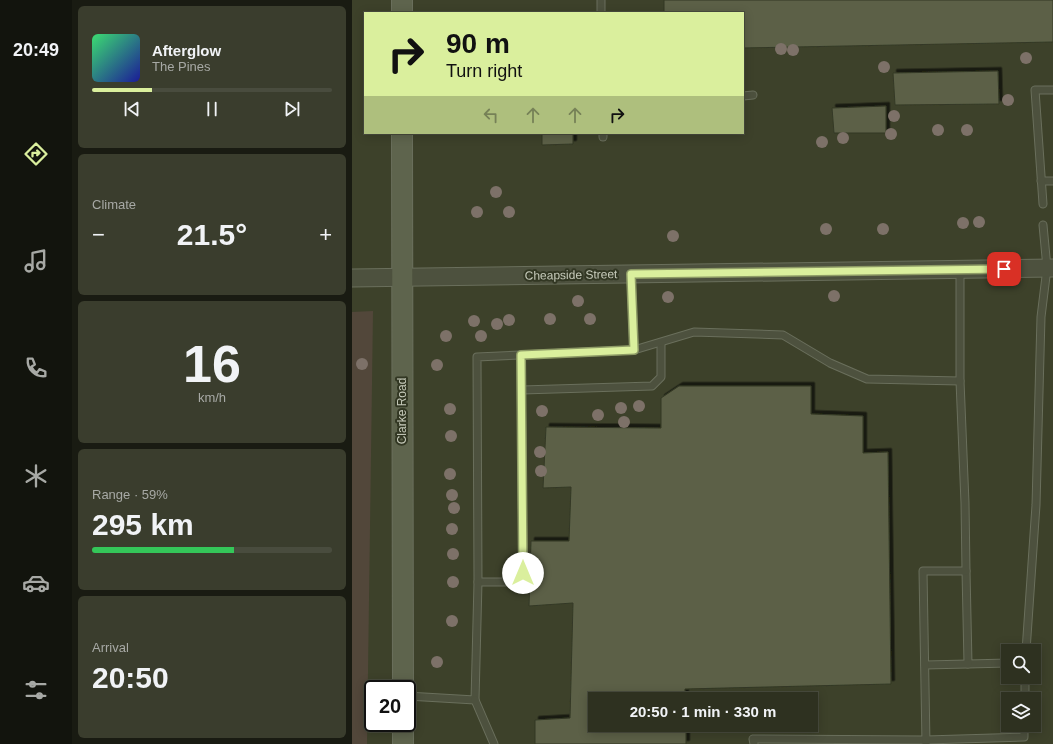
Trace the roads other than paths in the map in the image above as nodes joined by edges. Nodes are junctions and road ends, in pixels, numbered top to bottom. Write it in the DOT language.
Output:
graph roads {
  1 [pos="402,0"];
  2 [pos="601,0"];
  3 [pos="402,12"];
  4 [pos="601,12"];
  5 [pos="1053,90"];
  6 [pos="754,95"];
  7 [pos="744,96"];
  8 [pos="402,134"];
  9 [pos="1041,181"];
  10 [pos="1053,181"];
  11 [pos="1043,204"];
  12 [pos="1044,225"];
  13 [pos="1050,268"];
  14 [pos="960,270"];
  15 [pos="631,274"];
  16 [pos="352,278"];
  17 [pos="402,278"];
  18 [pos="661,343"];
  19 [pos="634,350"];
  20 [pos="521,355"];
  21 [pos="960,381"];
  22 [pos="522,390"];
  23 [pos="966,571"];
  24 [pos="478,582"];
  25 [pos="1026,644"];
  26 [pos="1001,663"];
  27 [pos="968,664"];
  28 [pos="925,665"];
  29 [pos="402,680"];
  30 [pos="416,697"];
  31 [pos="475,700"];
  32 [pos="403,732"];
  33 [pos="1024,732"];
  34 [pos="926,742"];
  35 [pos="403,744"];
  36 [pos="494,744"];
  37 [pos="754,744"];
  1 -- 3 [label="main road"];
  2 -- 4 [label="lane"];
  5 -- 9 [label="lane"];
  6 -- 7 [label="lane"];
  8 -- 17 [label="main road, Clarke Road"];
  9 -- 10 [label="lane"];
  9 -- 11 [label="lane"];
  12 -- 13 [label="lane"];
  13 -- 14 [label="street, Cheapside Street"];
  13 -- 25 [label="lane"];
  14 -- 15 [label="street, Cheapside Street"];
  14 -- 21 [label="lane"];
  15 -- 17 [label="street, Cheapside Street"];
  15 -- 19 [label="lane"];
  16 -- 17 [label="street, Cheapside Street"];
  17 -- 29 [label="main road, Clarke Road"];
  18 -- 19 [label="lane"];
  18 -- 21 [label="lane"];
  18 -- 22 [label="lane"];
  19 -- 20 [label="lane"];
  20 -- 22 [label="lane"];
  20 -- 24 [label="lane"];
  21 -- 23 [label="lane"];
  22 -- 24 [label="lane"];
  23 -- 27 [label="lane"];
  23 -- 28 [label="lane"];
  24 -- 31 [label="lane"];
  26 -- 27 [label="lane"];
  27 -- 28 [label="lane"];
  28 -- 34 [label="lane"];
  30 -- 31 [label="lane"];
  31 -- 36 [label="lane"];
  32 -- 35 [label="main road"];
  33 -- 34 [label="lane"];
  34 -- 37 [label="lane"];
}
